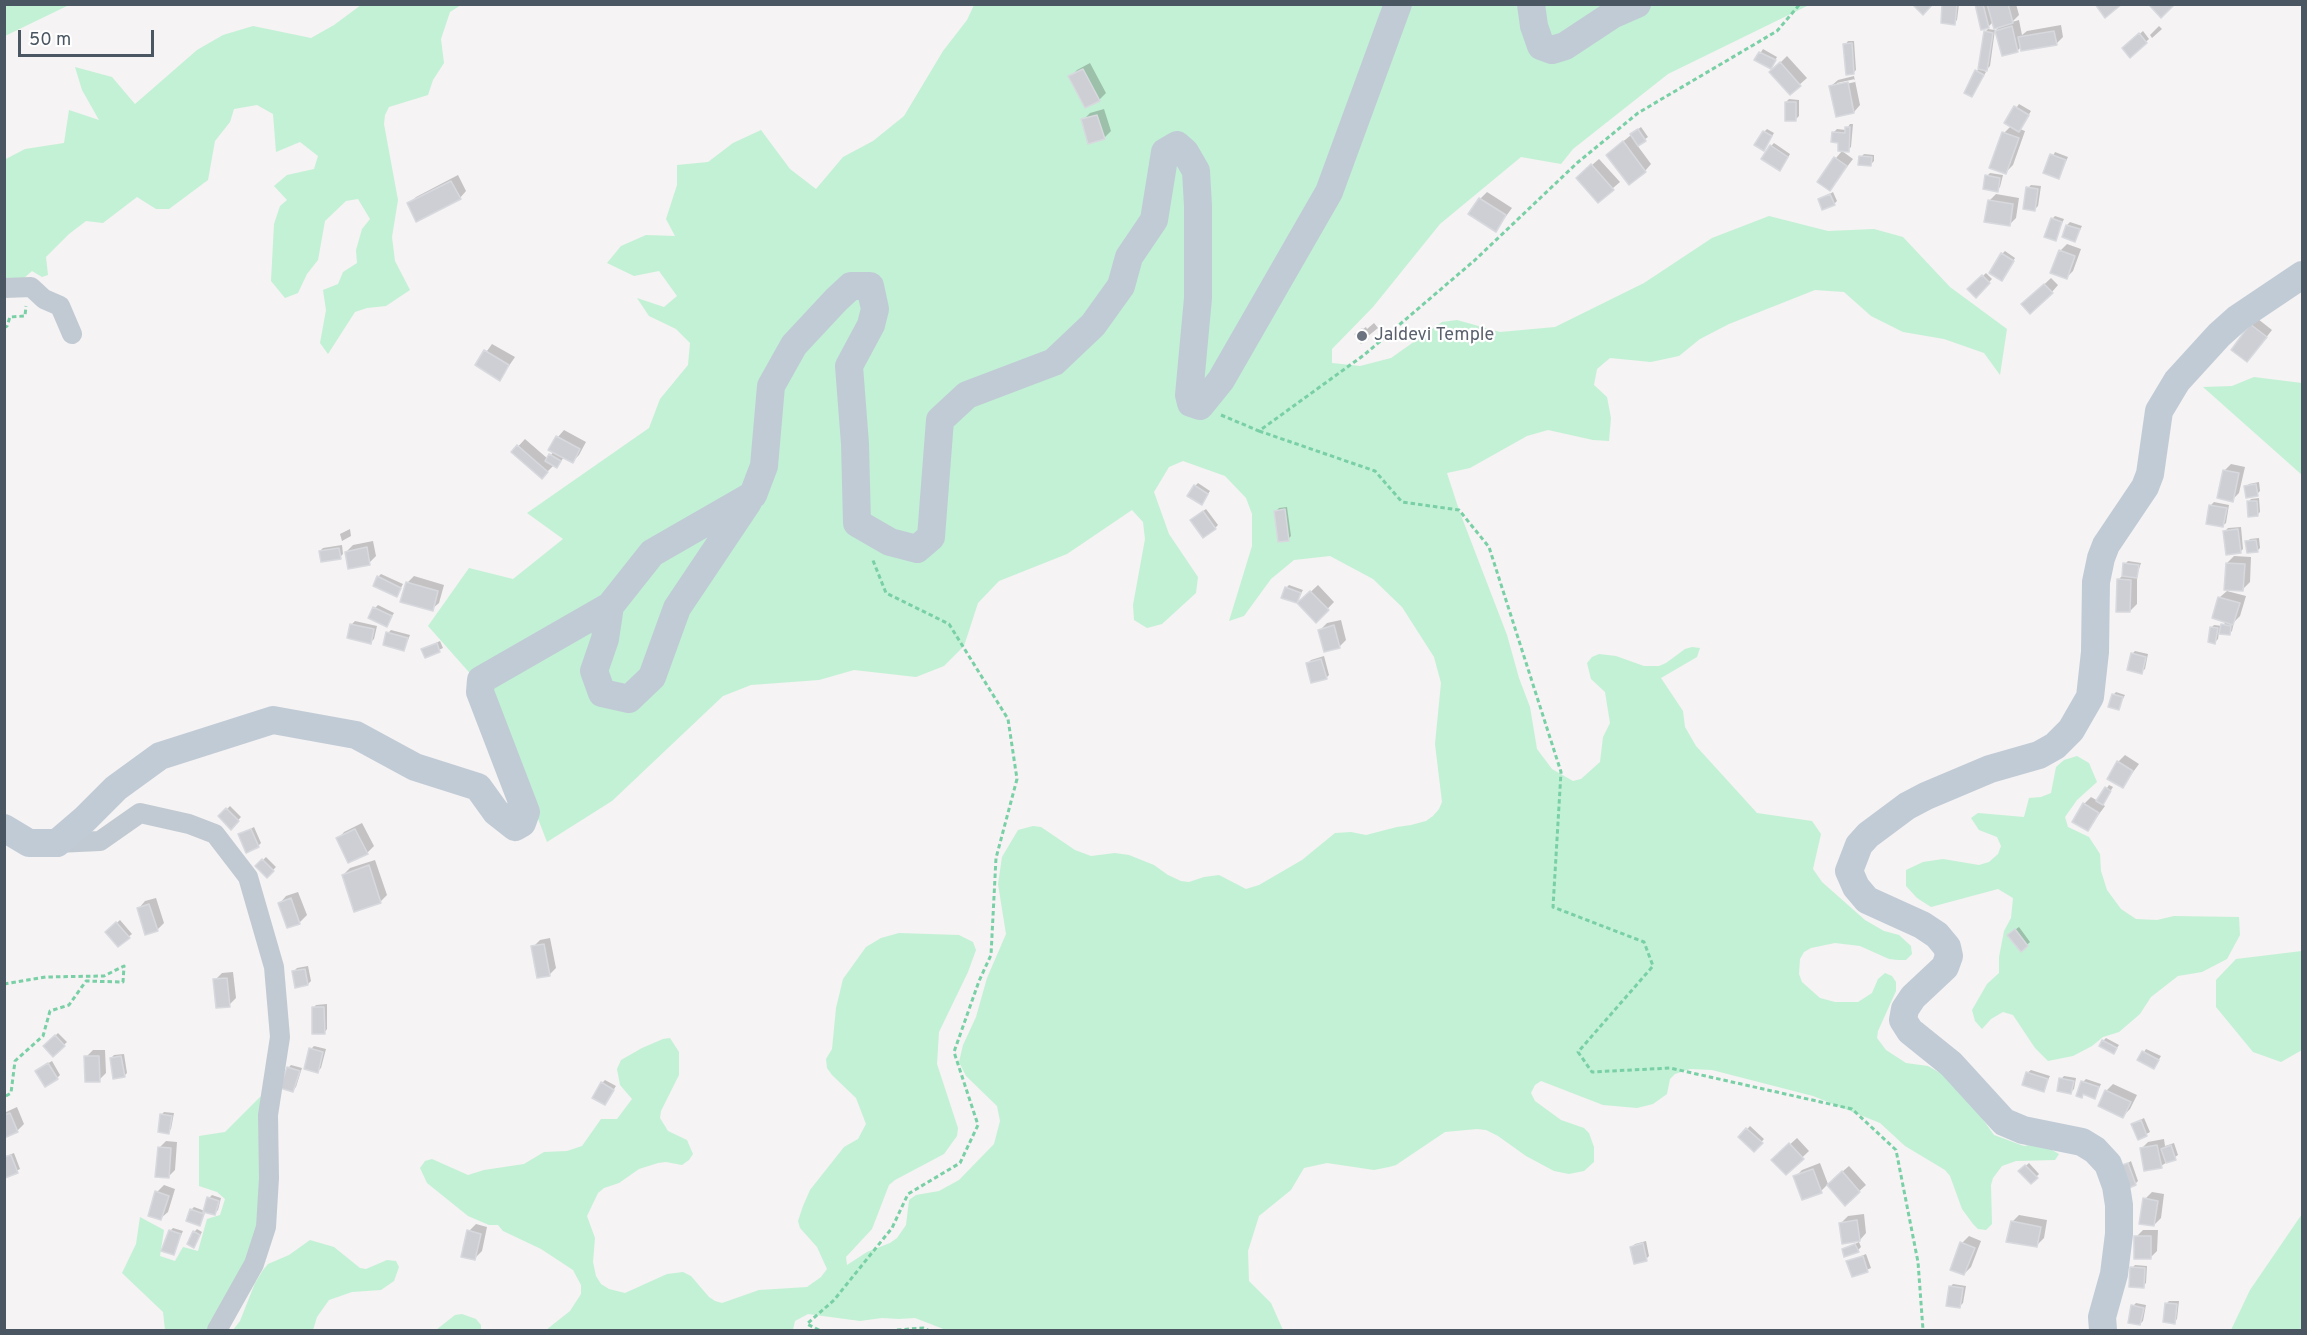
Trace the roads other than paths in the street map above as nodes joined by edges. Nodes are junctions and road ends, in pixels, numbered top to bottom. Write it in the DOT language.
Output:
graph roads {
  1 [pos="1398,4"];
  2 [pos="1531,4"];
  3 [pos="1637,4"];
  4 [pos="2302,275"];
  5 [pos="4,288"];
  6 [pos="72,334"];
  7 [pos="753,495"];
  8 [pos="610,606"];
  9 [pos="4,828"];
  10 [pos="57,843"];
  11 [pos="217,1330"];
  12 [pos="2103,1330"];
  1 -- 7 [label="street"];
  2 -- 3 [label="street"];
  4 -- 12 [label="street"];
  5 -- 6 [label="street"];
  7 -- 8 [label="street"];
  7 -- 8 [label="street"];
  8 -- 10 [label="street"];
  9 -- 10 [label="street"];
  10 -- 11 [label="street"];
}
